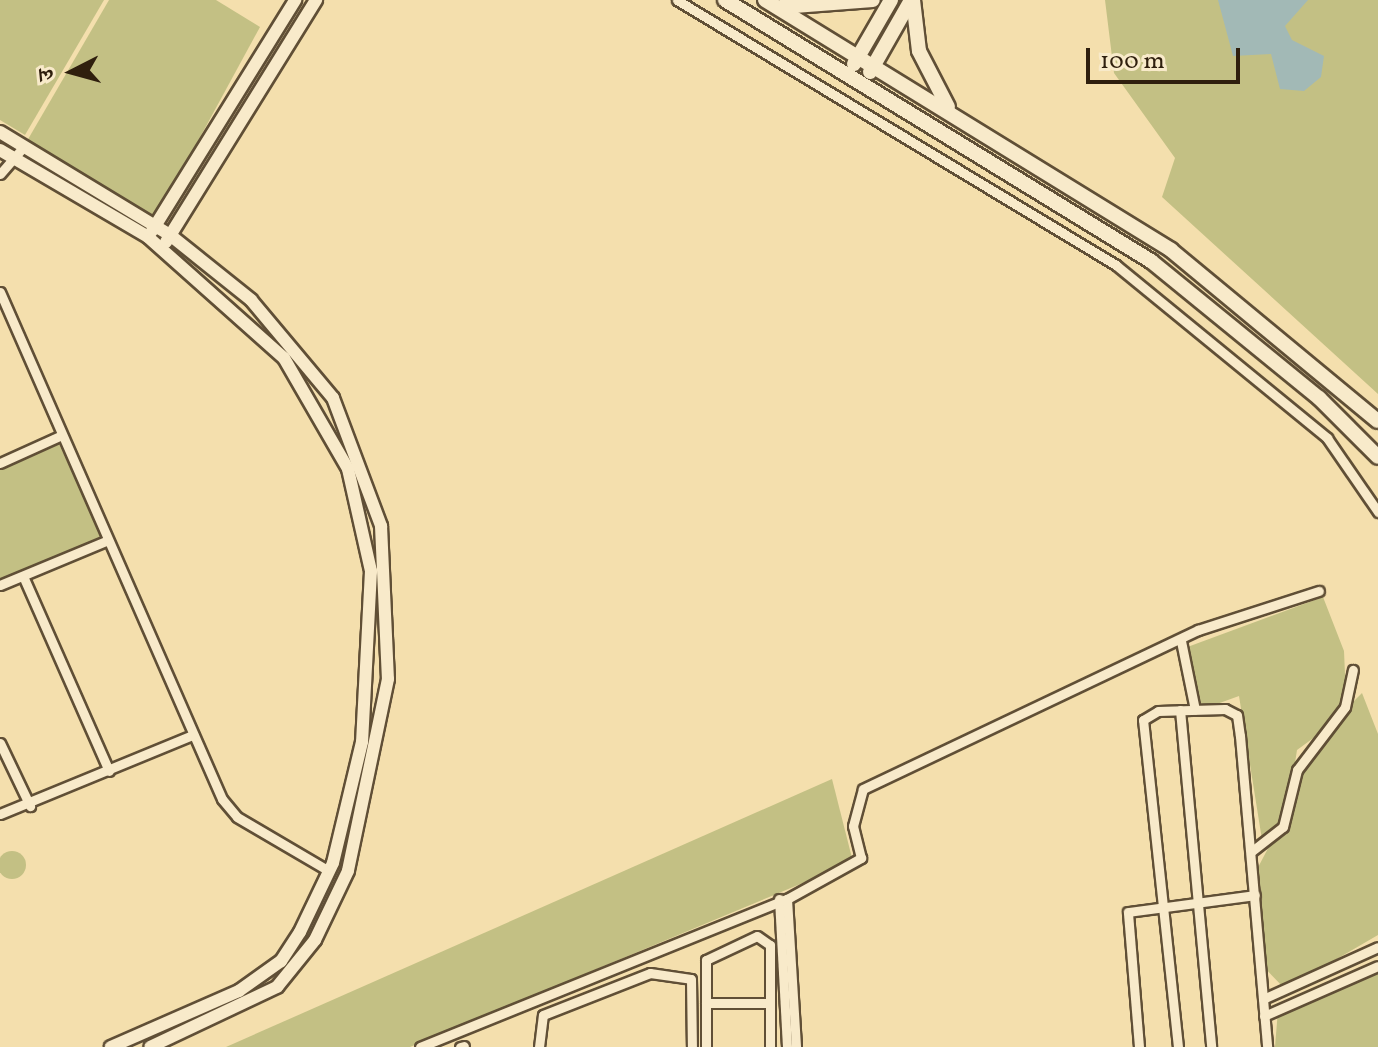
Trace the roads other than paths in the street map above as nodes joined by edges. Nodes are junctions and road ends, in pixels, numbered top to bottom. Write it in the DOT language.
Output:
graph roads {
  1 [pos="295,0"];
  2 [pos="316,0"];
  3 [pos="677,0"];
  4 [pos="725,0"];
  5 [pos="873,0"];
  6 [pos="891,0"];
  7 [pos="912,0"];
  8 [pos="771,4"];
  9 [pos="859,56"];
  10 [pos="874,65"];
  11 [pos="848,74"];
  12 [pos="863,83"];
  13 [pos="952,112"];
  14 [pos="0,132"];
  15 [pos="24,146"];
  16 [pos="0,150"];
  17 [pos="13,158"];
  18 [pos="0,174"];
  19 [pos="157,226"];
  20 [pos="170,235"];
  21 [pos="148,237"];
  22 [pos="162,248"];
  23 [pos="1,298"];
  24 [pos="1378,421"];
  25 [pos="62,435"];
  26 [pos="1378,457"];
  27 [pos="0,462"];
  28 [pos="1378,512"];
  29 [pos="108,540"];
  30 [pos="23,576"];
  31 [pos="0,585"];
  32 [pos="1319,591"];
  33 [pos="1181,641"];
  34 [pos="1353,670"];
  35 [pos="1180,710"];
  36 [pos="1195,710"];
  37 [pos="193,735"];
  38 [pos="0,743"];
  39 [pos="4,762"];
  40 [pos="109,771"];
  41 [pos="30,806"];
  42 [pos="0,814"];
  43 [pos="339,842"];
  44 [pos="355,846"];
  45 [pos="1252,851"];
  46 [pos="329,871"];
  47 [pos="1255,895"];
  48 [pos="783,899"];
  49 [pos="1198,905"];
  50 [pos="1165,907"];
  51 [pos="1378,947"];
  52 [pos="1378,966"];
  53 [pos="1263,999"];
  54 [pos="706,1003"];
  55 [pos="770,1003"];
  56 [pos="1264,1016"];
  57 [pos="111,1047"];
  58 [pos="150,1047"];
  59 [pos="420,1047"];
  60 [pos="539,1047"];
  61 [pos="692,1047"];
  62 [pos="706,1047"];
  63 [pos="770,1047"];
  64 [pos="787,1047"];
  65 [pos="796,1047"];
  66 [pos="1139,1047"];
  67 [pos="1178,1047"];
  68 [pos="1211,1047"];
  69 [pos="1267,1047"];
  1 -- 19 [label="street"];
  2 -- 20 [label="street"];
  3 -- 28 [label="street"];
  4 -- 11 [label="main road"];
  5 -- 8 [label="main road"];
  6 -- 9 [label="main road"];
  7 -- 10 [label="main road"];
  7 -- 13 [label="main road"];
  8 -- 9 [label="main road"];
  9 -- 10 [label="main road"];
  9 -- 11 [label="main road"];
  10 -- 12 [label="main road"];
  10 -- 13 [label="main road"];
  11 -- 12 [label="main road"];
  12 -- 26 [label="main road"];
  13 -- 24 [label="main road"];
  14 -- 15 [label="street"];
  15 -- 17 [label="street"];
  15 -- 19 [label="street"];
  16 -- 17 [label="street"];
  17 -- 18 [label="street"];
  17 -- 21 [label="street"];
  19 -- 20 [label="street"];
  19 -- 21 [label="street"];
  20 -- 22 [label="street"];
  20 -- 44 [label="street"];
  21 -- 22 [label="street"];
  22 -- 43 [label="street"];
  23 -- 25 [label="street"];
  25 -- 27 [label="street"];
  25 -- 29 [label="street"];
  29 -- 30 [label="street"];
  29 -- 37 [label="street"];
  30 -- 31 [label="street"];
  30 -- 40 [label="street"];
  32 -- 33 [label="street"];
  33 -- 36 [label="street"];
  33 -- 48 [label="street"];
  34 -- 45 [label="street"];
  35 -- 36 [label="street"];
  35 -- 49 [label="street"];
  35 -- 50 [label="street"];
  36 -- 45 [label="street"];
  37 -- 40 [label="street"];
  37 -- 46 [label="street"];
  38 -- 39 [label="street"];
  39 -- 41 [label="street"];
  40 -- 41 [label="street"];
  41 -- 42 [label="street"];
  43 -- 44 [label="street"];
  43 -- 46 [label="street"];
  44 -- 58 [label="street"];
  45 -- 47 [label="street"];
  46 -- 57 [label="street"];
  47 -- 49 [label="street"];
  47 -- 53 [label="street"];
  48 -- 59 [label="street"];
  48 -- 64 [label="street"];
  48 -- 65 [label="street"];
  49 -- 50 [label="street"];
  49 -- 68 [label="street"];
  50 -- 66 [label="street"];
  50 -- 67 [label="street"];
  51 -- 53 [label="street"];
  52 -- 56 [label="street"];
  53 -- 56 [label="street"];
  54 -- 55 [label="street"];
  54 -- 55 [label="street"];
  54 -- 62 [label="street"];
  55 -- 63 [label="street"];
  56 -- 69 [label="street"];
  60 -- 61 [label="street"];
}
